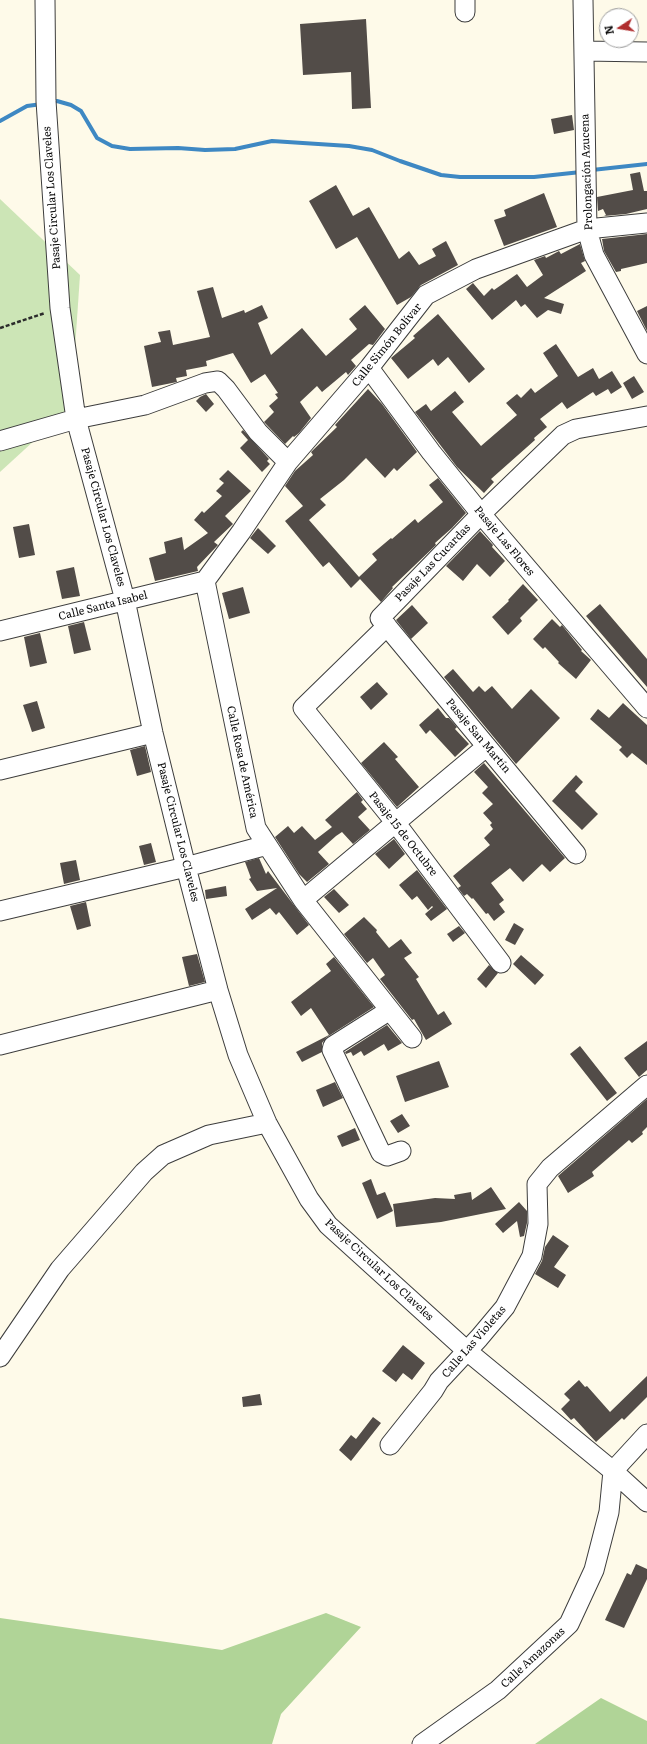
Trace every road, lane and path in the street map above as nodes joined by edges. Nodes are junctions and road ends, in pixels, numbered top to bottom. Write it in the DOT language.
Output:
graph roads {
  1 [pos="45,0"];
  2 [pos="583,0"];
  3 [pos="584,51"];
  4 [pos="647,52"];
  5 [pos="647,223"];
  6 [pos="587,229"];
  7 [pos="60,308"];
  8 [pos="0,328"];
  9 [pos="647,354"];
  10 [pos="369,368"];
  11 [pos="647,416"];
  12 [pos="76,419"];
  13 [pos="0,441"];
  14 [pos="288,462"];
  15 [pos="481,514"];
  16 [pos="205,581"];
  17 [pos="125,600"];
  18 [pos="384,622"];
  19 [pos="0,631"];
  20 [pos="303,708"];
  21 [pos="647,708"];
  22 [pos="153,733"];
  23 [pos="486,747"];
  24 [pos="0,770"];
  25 [pos="396,822"];
  26 [pos="267,846"];
  27 [pos="576,854"];
  28 [pos="186,867"];
  29 [pos="302,900"];
  30 [pos="0,911"];
  31 [pos="501,963"];
  32 [pos="218,990"];
  33 [pos="390,1010"];
  34 [pos="412,1038"];
  35 [pos="0,1045"];
  36 [pos="647,1085"];
  37 [pos="267,1124"];
  38 [pos="401,1151"];
  39 [pos="467,1351"];
  40 [pos="0,1356"];
  41 [pos="647,1434"];
  42 [pos="390,1444"];
  43 [pos="613,1471"];
  44 [pos="647,1502"];
  45 [pos="422,1744"];
  1 -- 7 [label="street, Pasaje Circular Los Claveles"];
  2 -- 3 [label="street, Prolongación Azucena"];
  3 -- 4 [label="street"];
  3 -- 6 [label="street, Prolongación Azucena"];
  5 -- 6 [label="street, Calle Simón Bolívar"];
  6 -- 9 [label="street, Prolongación Azucena"];
  6 -- 10 [label="street, Calle Simón Bolívar"];
  7 -- 8 [label="path"];
  7 -- 12 [label="street, Pasaje Circular Los Claveles"];
  10 -- 14 [label="street, Calle Simón Bolívar"];
  10 -- 15 [label="street, Pasaje Las Flores"];
  11 -- 15 [label="street, Pasaje Las Cucardas"];
  12 -- 13 [label="street"];
  12 -- 14 [label="street"];
  12 -- 17 [label="street, Pasaje Circular Los Claveles"];
  14 -- 16 [label="street, Calle Simón Bolívar"];
  15 -- 18 [label="street, Pasaje Las Cucardas"];
  15 -- 21 [label="street, Pasaje Las Flores"];
  16 -- 17 [label="street, Calle Santa Isabel"];
  16 -- 26 [label="street, Calle Rosa de América"];
  17 -- 19 [label="street, Calle Santa Isabel"];
  17 -- 22 [label="street, Pasaje Circular Los Claveles"];
  18 -- 20 [label="street, Pasaje Las Cucardas"];
  18 -- 23 [label="street, Pasaje San Martín"];
  20 -- 25 [label="street, Pasaje 15 de Octubre"];
  22 -- 24 [label="street"];
  22 -- 28 [label="street, Pasaje Circular Los Claveles"];
  23 -- 25 [label="street"];
  23 -- 27 [label="street, Pasaje San Martín"];
  25 -- 29 [label="street"];
  25 -- 31 [label="street, Pasaje 15 de Octubre"];
  26 -- 28 [label="street"];
  26 -- 29 [label="street, Calle Rosa de América"];
  28 -- 30 [label="street"];
  28 -- 32 [label="street, Pasaje Circular Los Claveles"];
  29 -- 33 [label="street, Calle Rosa de América"];
  32 -- 35 [label="street"];
  32 -- 37 [label="street, Pasaje Circular Los Claveles"];
  33 -- 34 [label="street, Calle Rosa de América"];
  33 -- 38 [label="street"];
  36 -- 39 [label="street, Calle Las Violetas"];
  37 -- 39 [label="street, Pasaje Circular Los Claveles"];
  37 -- 40 [label="street"];
  39 -- 42 [label="street, Calle Las Violetas"];
  39 -- 43 [label="street, Pasaje Circular Los Claveles"];
  41 -- 43 [label="street"];
  43 -- 44 [label="street, Pasaje Circular Los Claveles"];
  43 -- 45 [label="street, Calle Amazonas"];
}
